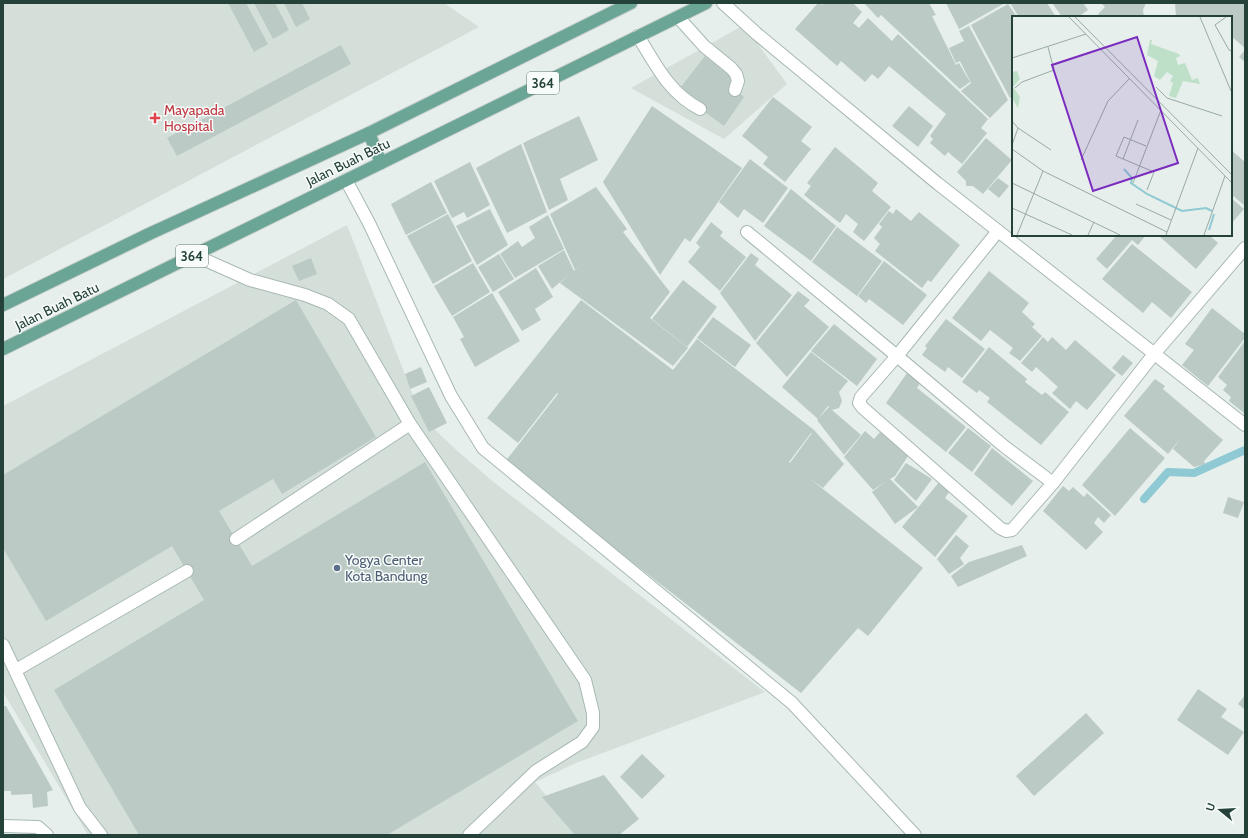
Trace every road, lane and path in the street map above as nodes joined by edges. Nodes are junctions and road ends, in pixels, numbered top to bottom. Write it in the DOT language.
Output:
graph roads {
  1 [pos="706,3"];
  2 [pos="723,3"];
  3 [pos="627,4"];
  4 [pos="678,17"];
  5 [pos="638,36"];
  6 [pos="735,90"];
  7 [pos="700,109"];
  8 [pos="369,133"];
  9 [pos="380,163"];
  10 [pos="346,180"];
  11 [pos="998,231"];
  12 [pos="747,232"];
  13 [pos="1245,248"];
  14 [pos="194,255"];
  15 [pos="3,305"];
  16 [pos="3,349"];
  17 [pos="1154,354"];
  18 [pos="897,356"];
  19 [pos="410,424"];
  20 [pos="1245,425"];
  21 [pos="1053,483"];
  22 [pos="236,539"];
  23 [pos="187,571"];
  24 [pos="3,645"];
  25 [pos="16,670"];
  26 [pos="3,826"];
  27 [pos="47,835"];
  28 [pos="101,835"];
  29 [pos="469,835"];
  30 [pos="915,835"];
  1 -- 4 [label="main road, Jalan Buah Batu / 364"];
  2 -- 11 [label="street"];
  3 -- 8 [label="main road, Jalan Buah Batu / 364"];
  4 -- 5 [label="main road, Jalan Buah Batu / 364"];
  4 -- 6 [label="street"];
  5 -- 7 [label="street"];
  5 -- 9 [label="main road, Jalan Buah Batu / 364"];
  8 -- 9 [label="main road"];
  8 -- 15 [label="main road, Jalan Buah Batu / 364"];
  9 -- 10 [label="main road, Jalan Buah Batu / 364"];
  10 -- 14 [label="main road, Jalan Buah Batu / 364"];
  10 -- 30 [label="street"];
  11 -- 17 [label="street"];
  11 -- 18 [label="street"];
  12 -- 18 [label="street"];
  13 -- 17 [label="street"];
  14 -- 16 [label="main road, Jalan Buah Batu / 364"];
  14 -- 19 [label="street"];
  17 -- 20 [label="street"];
  17 -- 21 [label="street"];
  18 -- 21 [label="street"];
  18 -- 21 [label="street"];
  19 -- 22 [label="street"];
  19 -- 29 [label="street"];
  23 -- 25 [label="street"];
  24 -- 25 [label="street"];
  25 -- 28 [label="street"];
  26 -- 27 [label="street"];
}
